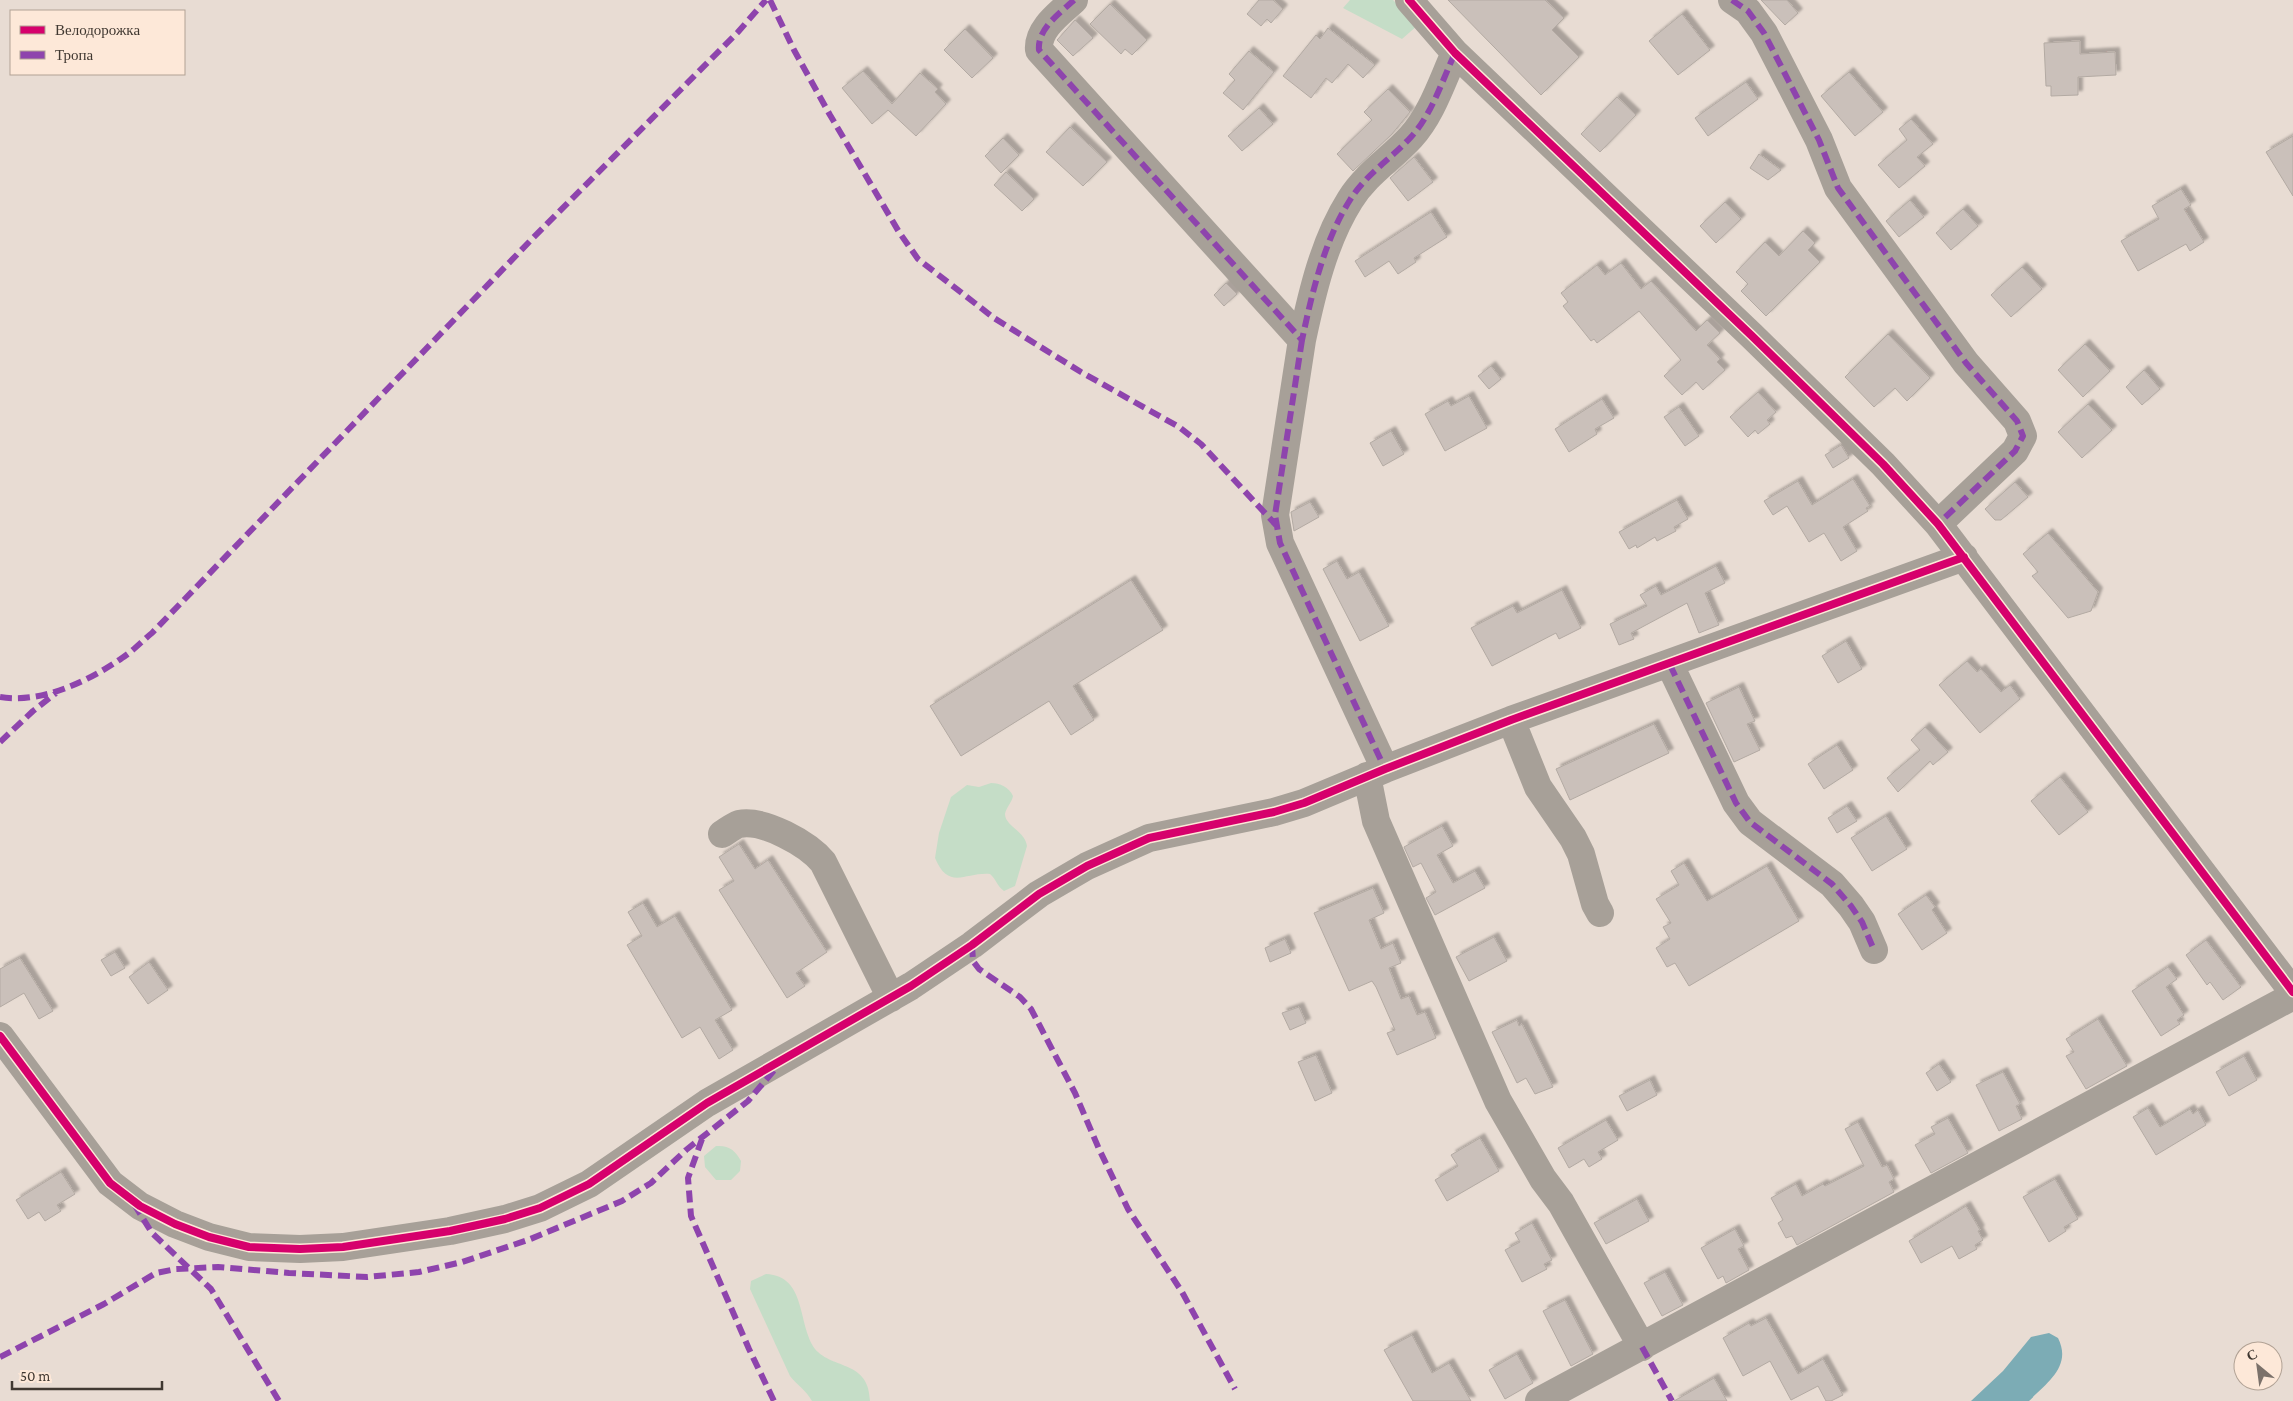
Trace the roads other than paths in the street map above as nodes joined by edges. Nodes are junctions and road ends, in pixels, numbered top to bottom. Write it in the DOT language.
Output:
graph roads {
  1 [pos="1074,0"];
  2 [pos="1409,0"];
  3 [pos="1732,0"];
  4 [pos="1454,53"];
  5 [pos="1302,340"];
  6 [pos="1938,524"];
  7 [pos="1964,557"];
  8 [pos="1670,665"];
  9 [pos="1511,720"];
  10 [pos="1376,773"];
  11 [pos="722,834"];
  12 [pos="1600,913"];
  13 [pos="1874,950"];
  14 [pos="2293,992"];
  15 [pos="2293,996"];
  16 [pos="891,998"];
  17 [pos="0,1036"];
  18 [pos="1642,1347"];
  19 [pos="1539,1401"];
  1 -- 5 [label="street"];
  2 -- 4 [label="street"];
  3 -- 6 [label="street"];
  4 -- 5 [label="street"];
  4 -- 6 [label="street"];
  5 -- 10 [label="street"];
  6 -- 7 [label="street"];
  7 -- 8 [label="street"];
  7 -- 14 [label="street"];
  8 -- 9 [label="street"];
  8 -- 13 [label="street"];
  9 -- 10 [label="street"];
  9 -- 12 [label="street"];
  10 -- 16 [label="street"];
  10 -- 18 [label="street"];
  11 -- 16 [label="street"];
  15 -- 18 [label="street"];
  16 -- 17 [label="street"];
  18 -- 19 [label="street"];
}
